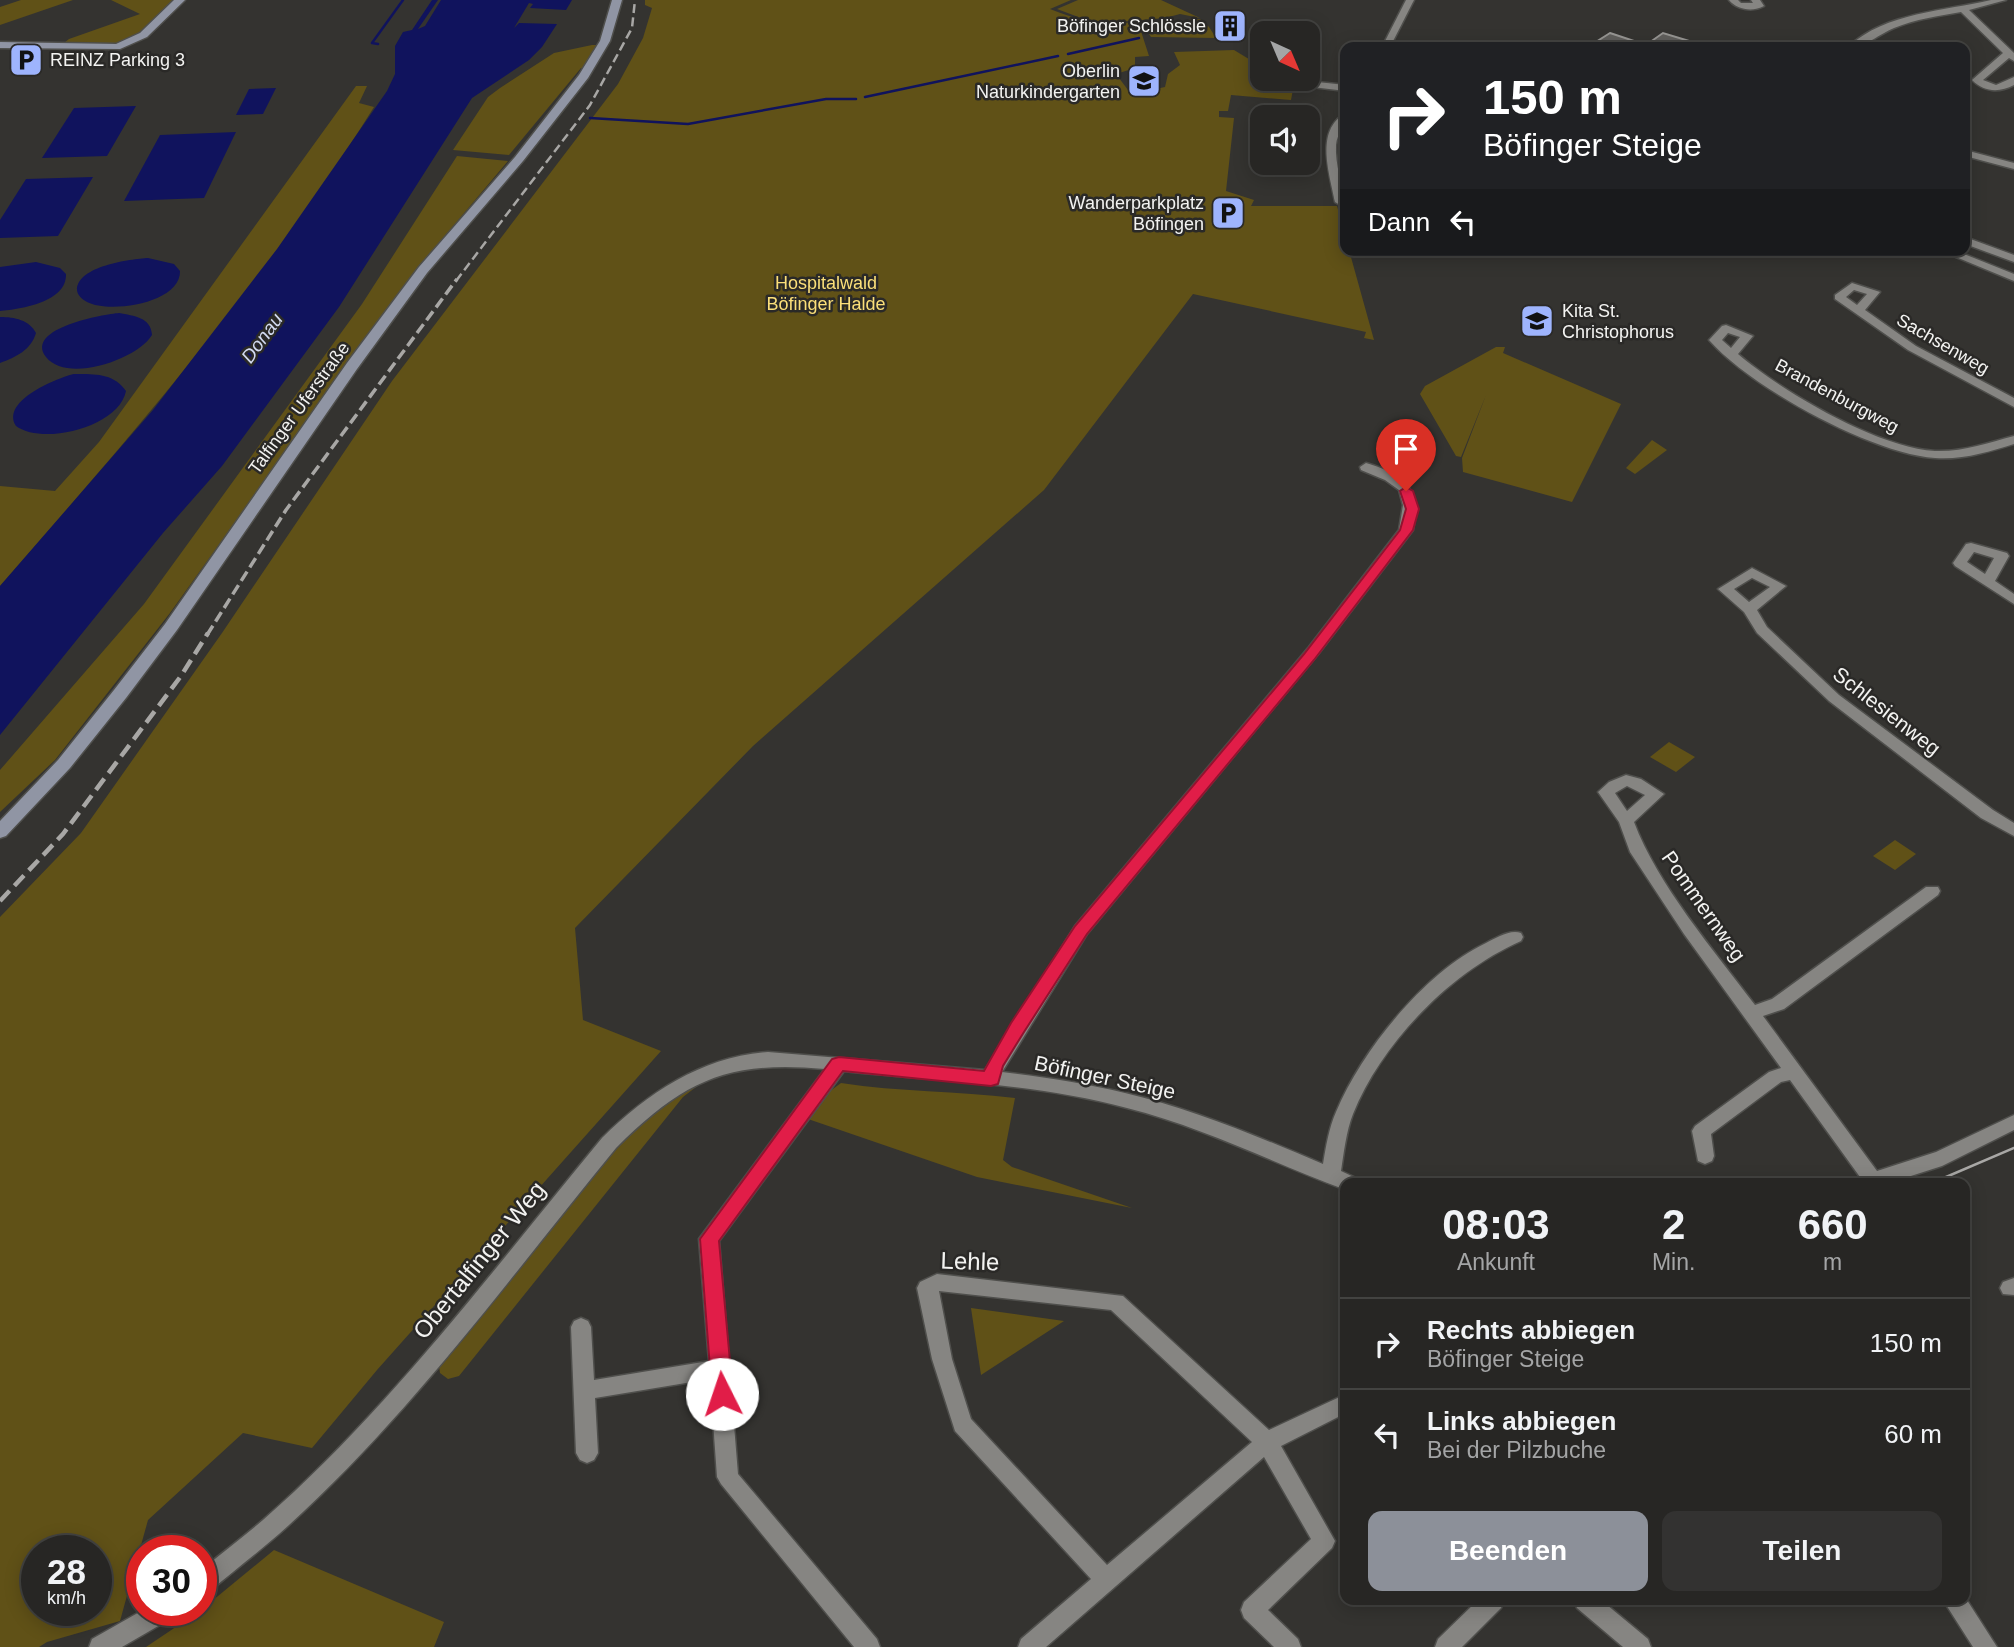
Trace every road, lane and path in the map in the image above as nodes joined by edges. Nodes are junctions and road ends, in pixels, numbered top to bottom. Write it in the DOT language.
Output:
graph roads {
  1 [pos="180,0"];
  2 [pos="617,0"];
  3 [pos="1410,0"];
  4 [pos="1733,0"];
  5 [pos="1755,0"];
  6 [pos="2002,0"];
  7 [pos="1992,3"];
  8 [pos="2014,3"];
  9 [pos="1961,7"];
  10 [pos="1389,42"];
  11 [pos="1862,42"];
  12 [pos="0,45"];
  13 [pos="2012,55"];
  14 [pos="2014,80"];
  15 [pos="1320,85"];
  16 [pos="1340,87"];
  17 [pos="1340,124"];
  18 [pos="1970,154"];
  19 [pos="2014,166"];
  20 [pos="1340,202"];
  21 [pos="1970,242"];
  22 [pos="1960,256"];
  23 [pos="2014,260"];
  24 [pos="2011,275"];
  25 [pos="1859,310"];
  26 [pos="1731,355"];
  27 [pos="2014,403"];
  28 [pos="2014,440"];
  29 [pos="1366,467"];
  30 [pos="1988,581"];
  31 [pos="2014,600"];
  32 [pos="1749,609"];
  33 [pos="1626,821"];
  34 [pos="2014,830"];
  35 [pos="0,832"];
  36 [pos="1932,891"];
  37 [pos="1515,937"];
  38 [pos="1752,1013"];
  39 [pos="839,1064"];
  40 [pos="1792,1072"];
  41 [pos="991,1079"];
  42 [pos="2014,1122"];
  43 [pos="1705,1156"];
  44 [pos="1331,1175"];
  45 [pos="1866,1178"];
  46 [pos="1881,1178"];
  47 [pos="1340,1179"];
  48 [pos="581,1327"];
  49 [pos="720,1368"];
  50 [pos="583,1391"];
  51 [pos="1340,1406"];
  52 [pos="1267,1442"];
  53 [pos="587,1453"];
  54 [pos="217,1571"];
  55 [pos="1106,1580"];
  56 [pos="1488,1605"];
  57 [pos="1591,1605"];
  58 [pos="1957,1605"];
  59 [pos="136,1626"];
  60 [pos="100,1647"];
  61 [pos="869,1647"];
  62 [pos="1029,1647"];
  63 [pos="1290,1647"];
  64 [pos="1446,1647"];
  65 [pos="1640,1647"];
  66 [pos="1986,1647"];
  1 -- 12 [label="street"];
  2 -- 35 [label="street, Talfinger Uferstraße"];
  3 -- 10 [label="street"];
  4 -- 5 [label="street"];
  6 -- 7 [label="street"];
  7 -- 8 [label="street"];
  7 -- 9 [label="street"];
  9 -- 11 [label="street"];
  9 -- 13 [label="street"];
  13 -- 14 [label="street"];
  15 -- 16 [label="street"];
  17 -- 20 [label="street"];
  18 -- 19 [label="street"];
  21 -- 23 [label="street"];
  22 -- 24 [label="street"];
  25 -- 27 [label="street, Sachsenweg"];
  26 -- 28 [label="street, Brandenburgweg"];
  29 -- 41 [label="street"];
  30 -- 31 [label="street"];
  32 -- 34 [label="street, Schlesienweg"];
  33 -- 38 [label="street, Pommernweg"];
  36 -- 38 [label="street"];
  37 -- 44 [label="street"];
  38 -- 40 [label="street, Pommernweg"];
  39 -- 41 [label="street, Böfinger Steige"];
  39 -- 49 [label="street"];
  39 -- 54 [label="street, Obertalfinger Weg"];
  40 -- 43 [label="street"];
  40 -- 45 [label="street, Pommernweg"];
  41 -- 44 [label="street, Böfinger Steige"];
  42 -- 46 [label="street"];
  44 -- 47 [label="street, Böfinger Steige"];
  48 -- 50 [label="street"];
  49 -- 50 [label="street"];
  49 -- 61 [label="street"];
  50 -- 53 [label="street"];
  51 -- 52 [label="street"];
  52 -- 55 [label="street"];
  52 -- 55 [label="street, Lehle"];
  52 -- 63 [label="street"];
  55 -- 62 [label="street"];
  56 -- 64 [label="street"];
  57 -- 65 [label="street"];
  58 -- 66 [label="street"];
  59 -- 60 [label="street"];
}
